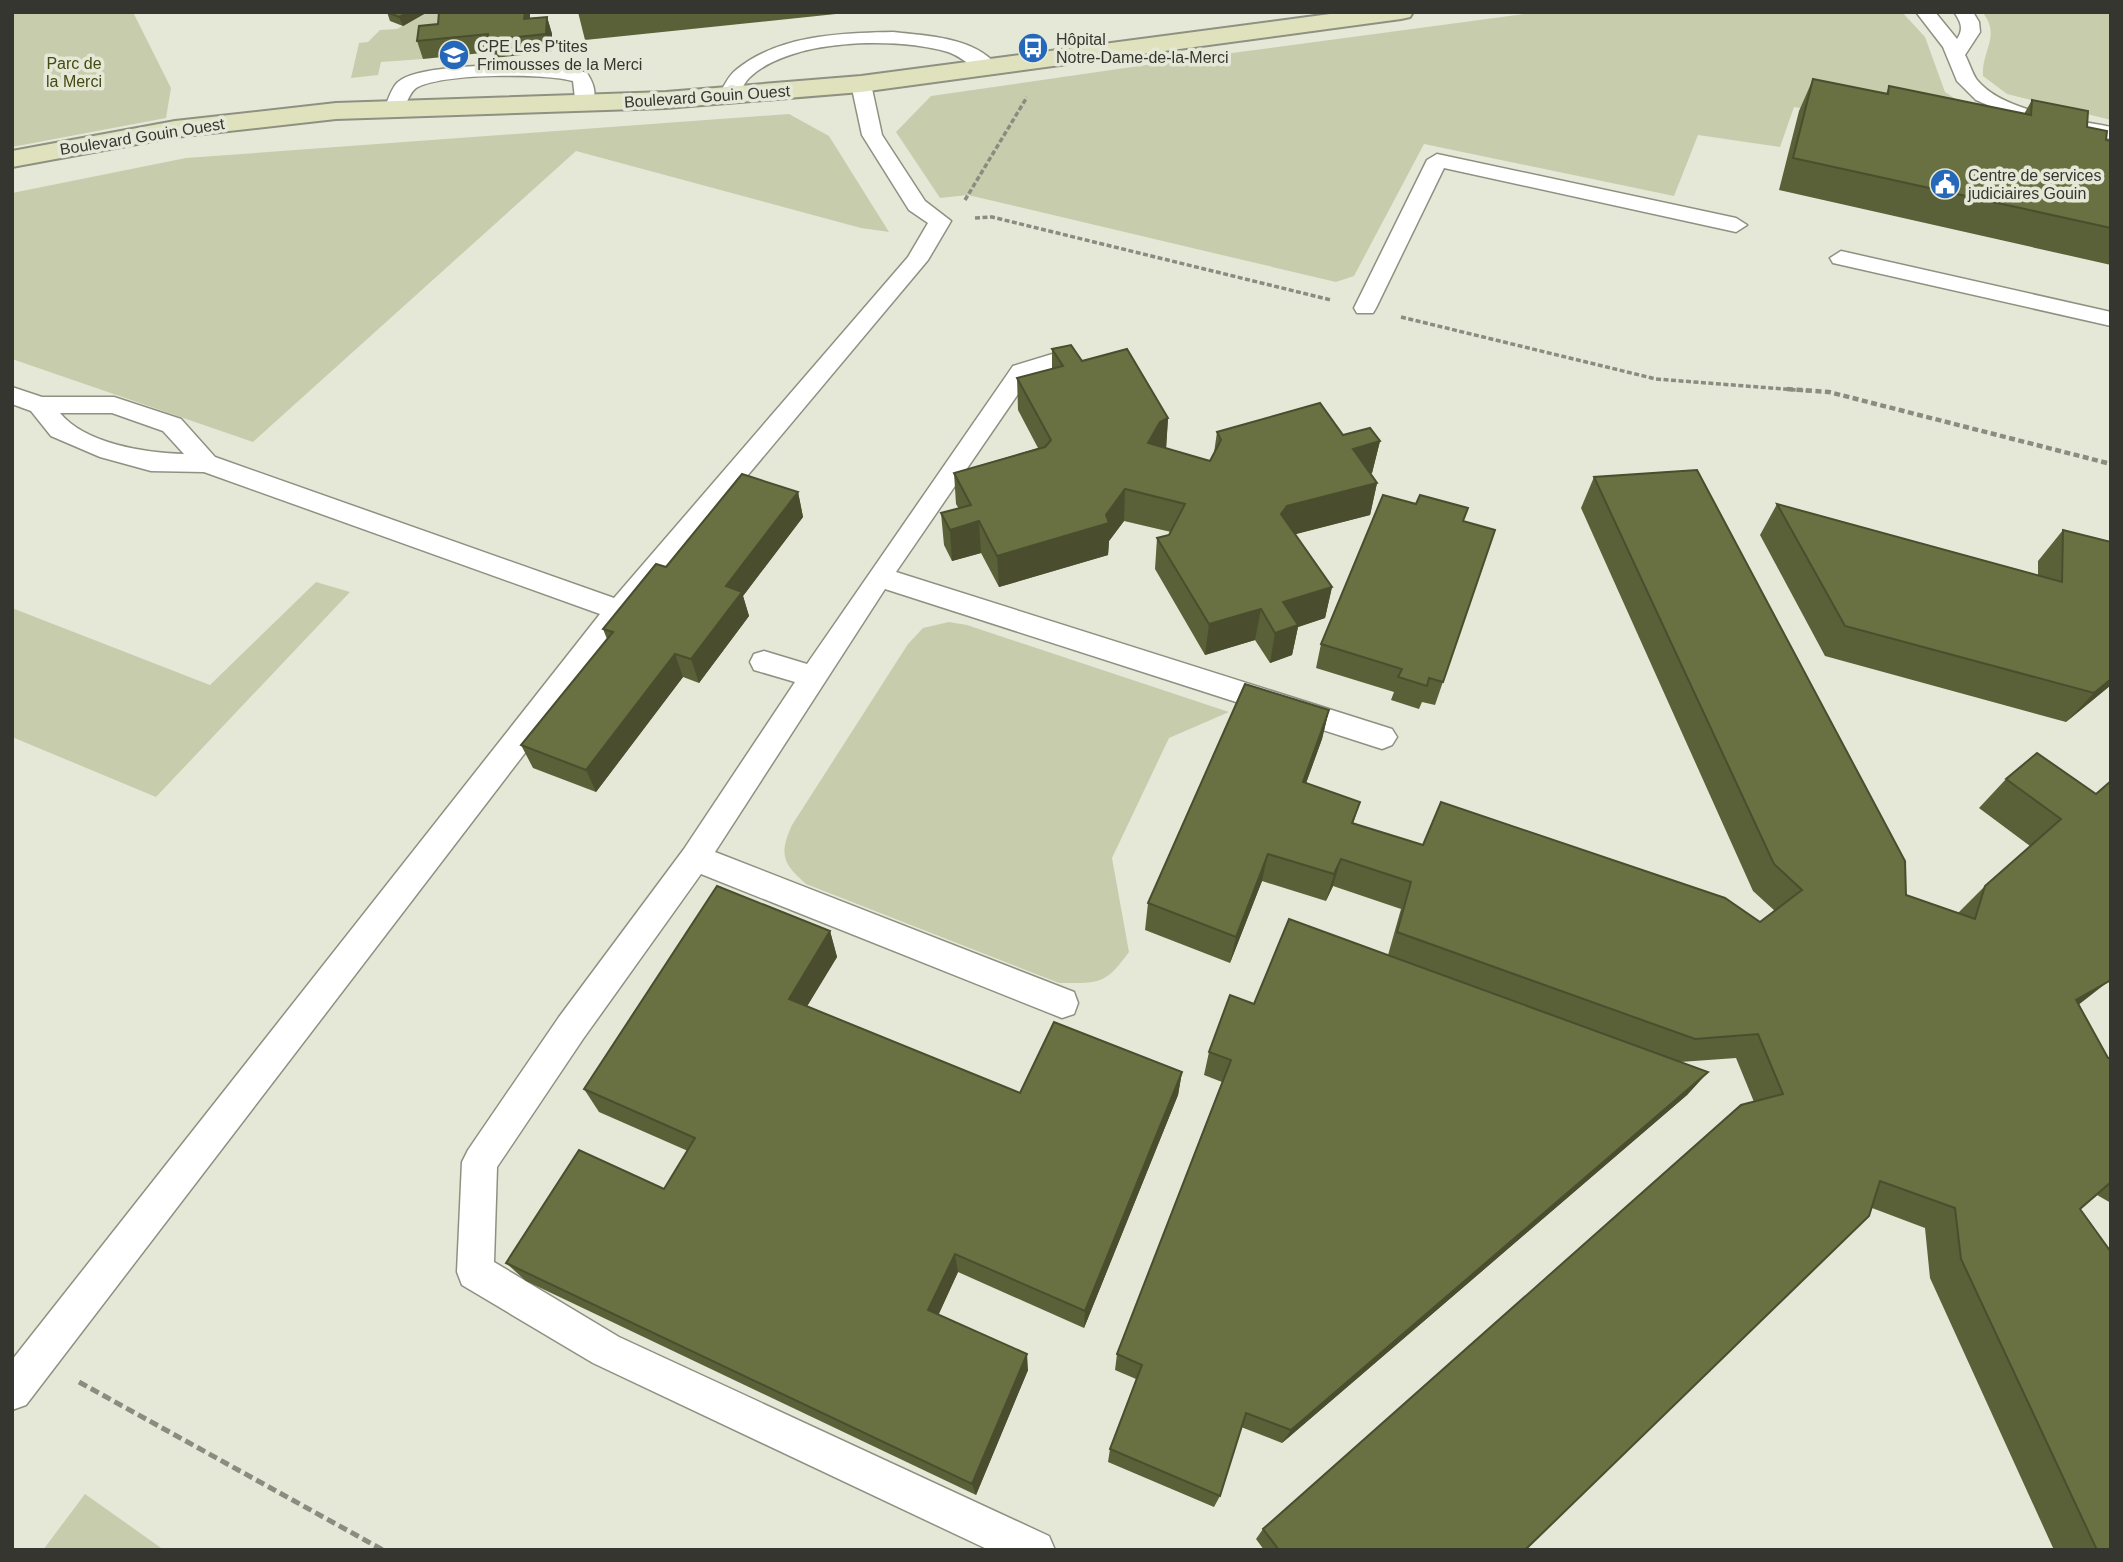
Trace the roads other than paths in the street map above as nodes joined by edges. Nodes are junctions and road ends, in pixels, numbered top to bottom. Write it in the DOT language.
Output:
graph roads {
  1 [pos="1401,12"];
  2 [pos="1926,12"];
  3 [pos="1962,12"];
  4 [pos="1956,54"];
  5 [pos="989,68"];
  6 [pos="861,84"];
  7 [pos="728,97"];
  8 [pos="2111,133"];
  9 [pos="12,159"];
  10 [pos="1736,225"];
  11 [pos="1841,258"];
  12 [pos="1365,308"];
  13 [pos="2111,318"];
  14 [pos="1059,360"];
  15 [pos="12,396"];
  16 [pos="40,405"];
  17 [pos="206,463"];
  18 [pos="882,578"];
  19 [pos="619,610"];
  20 [pos="764,662"];
  21 [pos="816,677"];
  22 [pos="1382,737"];
  23 [pos="695,859"];
  24 [pos="1062,1003"];
  25 [pos="12,1391"];
  26 [pos="1035,1550"];
  1 -- 5 [label="street, Boulevard Gouin Ouest"];
  2 -- 4 [label="lane"];
  3 -- 4 [label="lane"];
  4 -- 8 [label="lane"];
  5 -- 6 [label="street, Boulevard Gouin Ouest"];
  5 -- 7 [label="lane"];
  6 -- 7 [label="street, Boulevard Gouin Ouest"];
  6 -- 19 [label="lane"];
  7 -- 9 [label="street, Boulevard Gouin Ouest"];
  10 -- 12 [label="lane"];
  11 -- 13 [label="lane"];
  14 -- 18 [label="lane"];
  15 -- 16 [label="lane"];
  16 -- 17 [label="lane"];
  16 -- 17 [label="lane"];
  17 -- 19 [label="lane"];
  18 -- 21 [label="lane"];
  18 -- 22 [label="lane"];
  19 -- 25 [label="lane"];
  20 -- 21 [label="lane"];
  21 -- 23 [label="lane"];
  23 -- 24 [label="lane"];
  23 -- 26 [label="lane"];
}
